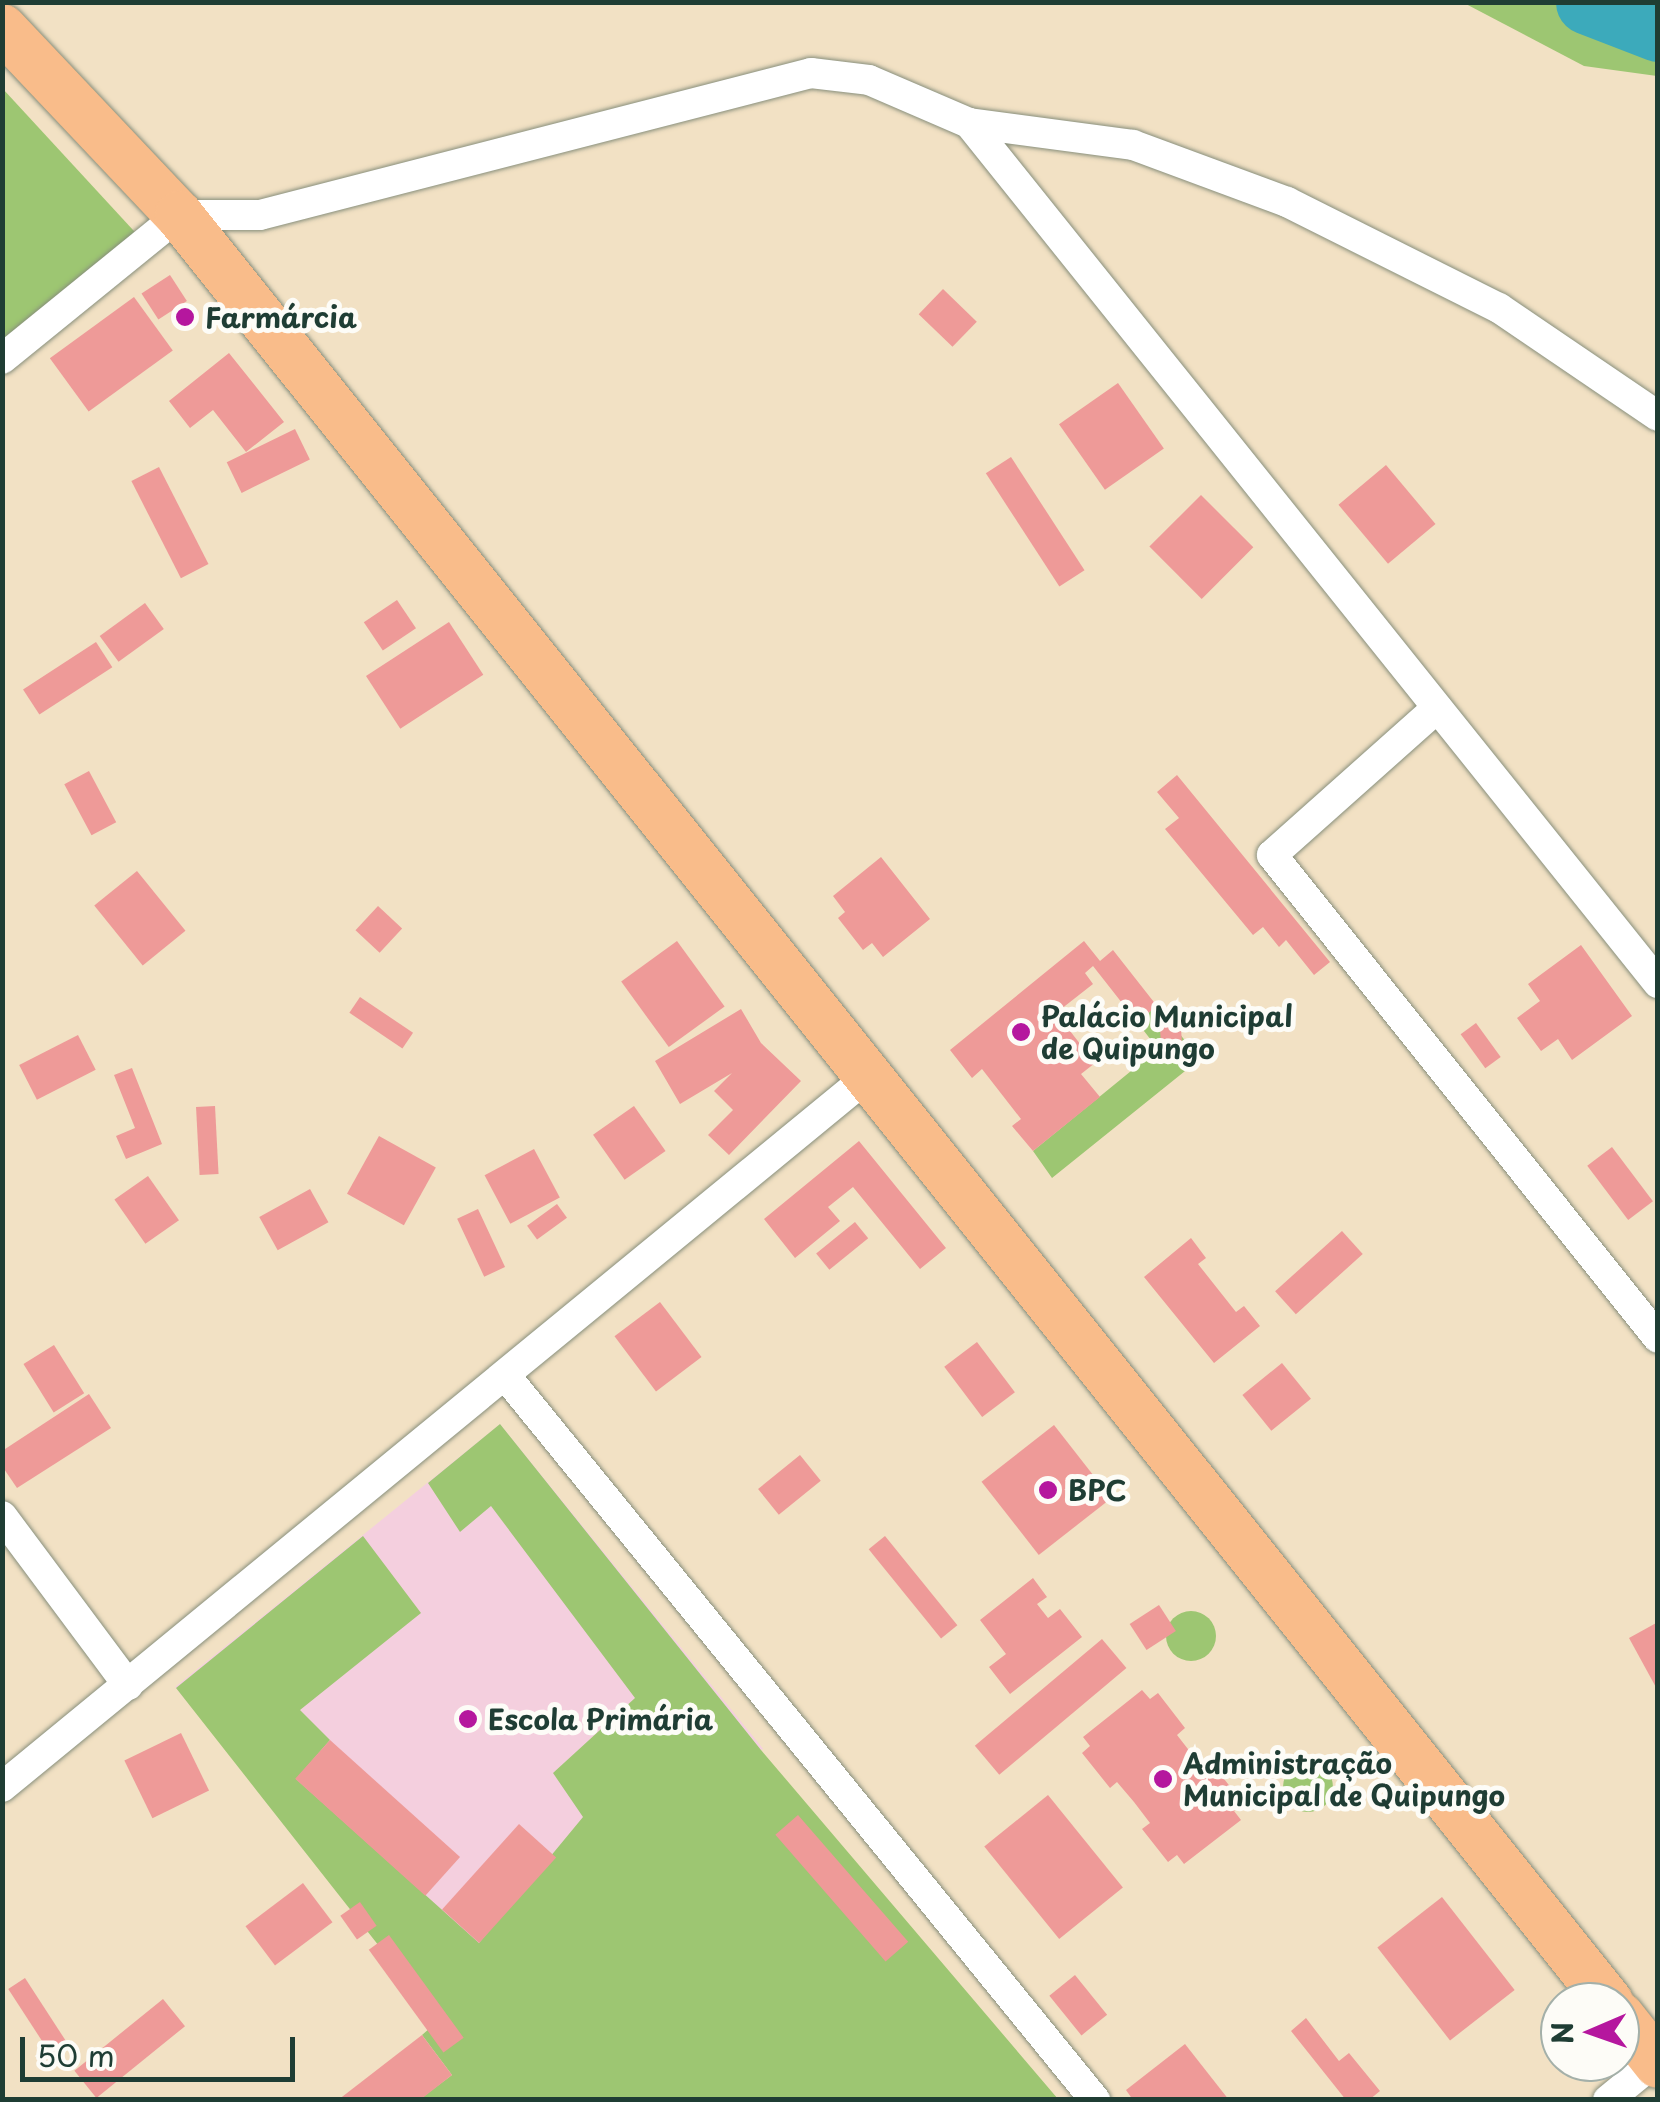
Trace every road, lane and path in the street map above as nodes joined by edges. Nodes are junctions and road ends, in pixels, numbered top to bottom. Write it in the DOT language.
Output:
graph roads {
  1 [pos="2,28"];
  2 [pos="969,123"];
  3 [pos="179,215"];
  4 [pos="2,359"];
  5 [pos="1658,416"];
  6 [pos="1438,708"];
  7 [pos="1658,983"];
  8 [pos="871,1074"];
  9 [pos="1658,1338"];
  10 [pos="505,1375"];
  11 [pos="2,1516"];
  12 [pos="128,1685"];
  13 [pos="2,1787"];
  14 [pos="1592,1982"];
  15 [pos="1640,2040"];
  16 [pos="1657,2061"];
  17 [pos="1095,2100"];
  18 [pos="1608,2100"];
  1 -- 3 [label="main road"];
  2 -- 3 [label="street"];
  2 -- 5 [label="street"];
  2 -- 6 [label="street"];
  3 -- 4 [label="street"];
  3 -- 8 [label="main road"];
  6 -- 7 [label="street"];
  6 -- 9 [label="street"];
  8 -- 10 [label="street"];
  8 -- 14 [label="main road"];
  10 -- 12 [label="street"];
  10 -- 17 [label="street"];
  11 -- 12 [label="street"];
  12 -- 13 [label="street"];
  15 -- 16 [label="main road"];
  16 -- 18 [label="street"];
}
